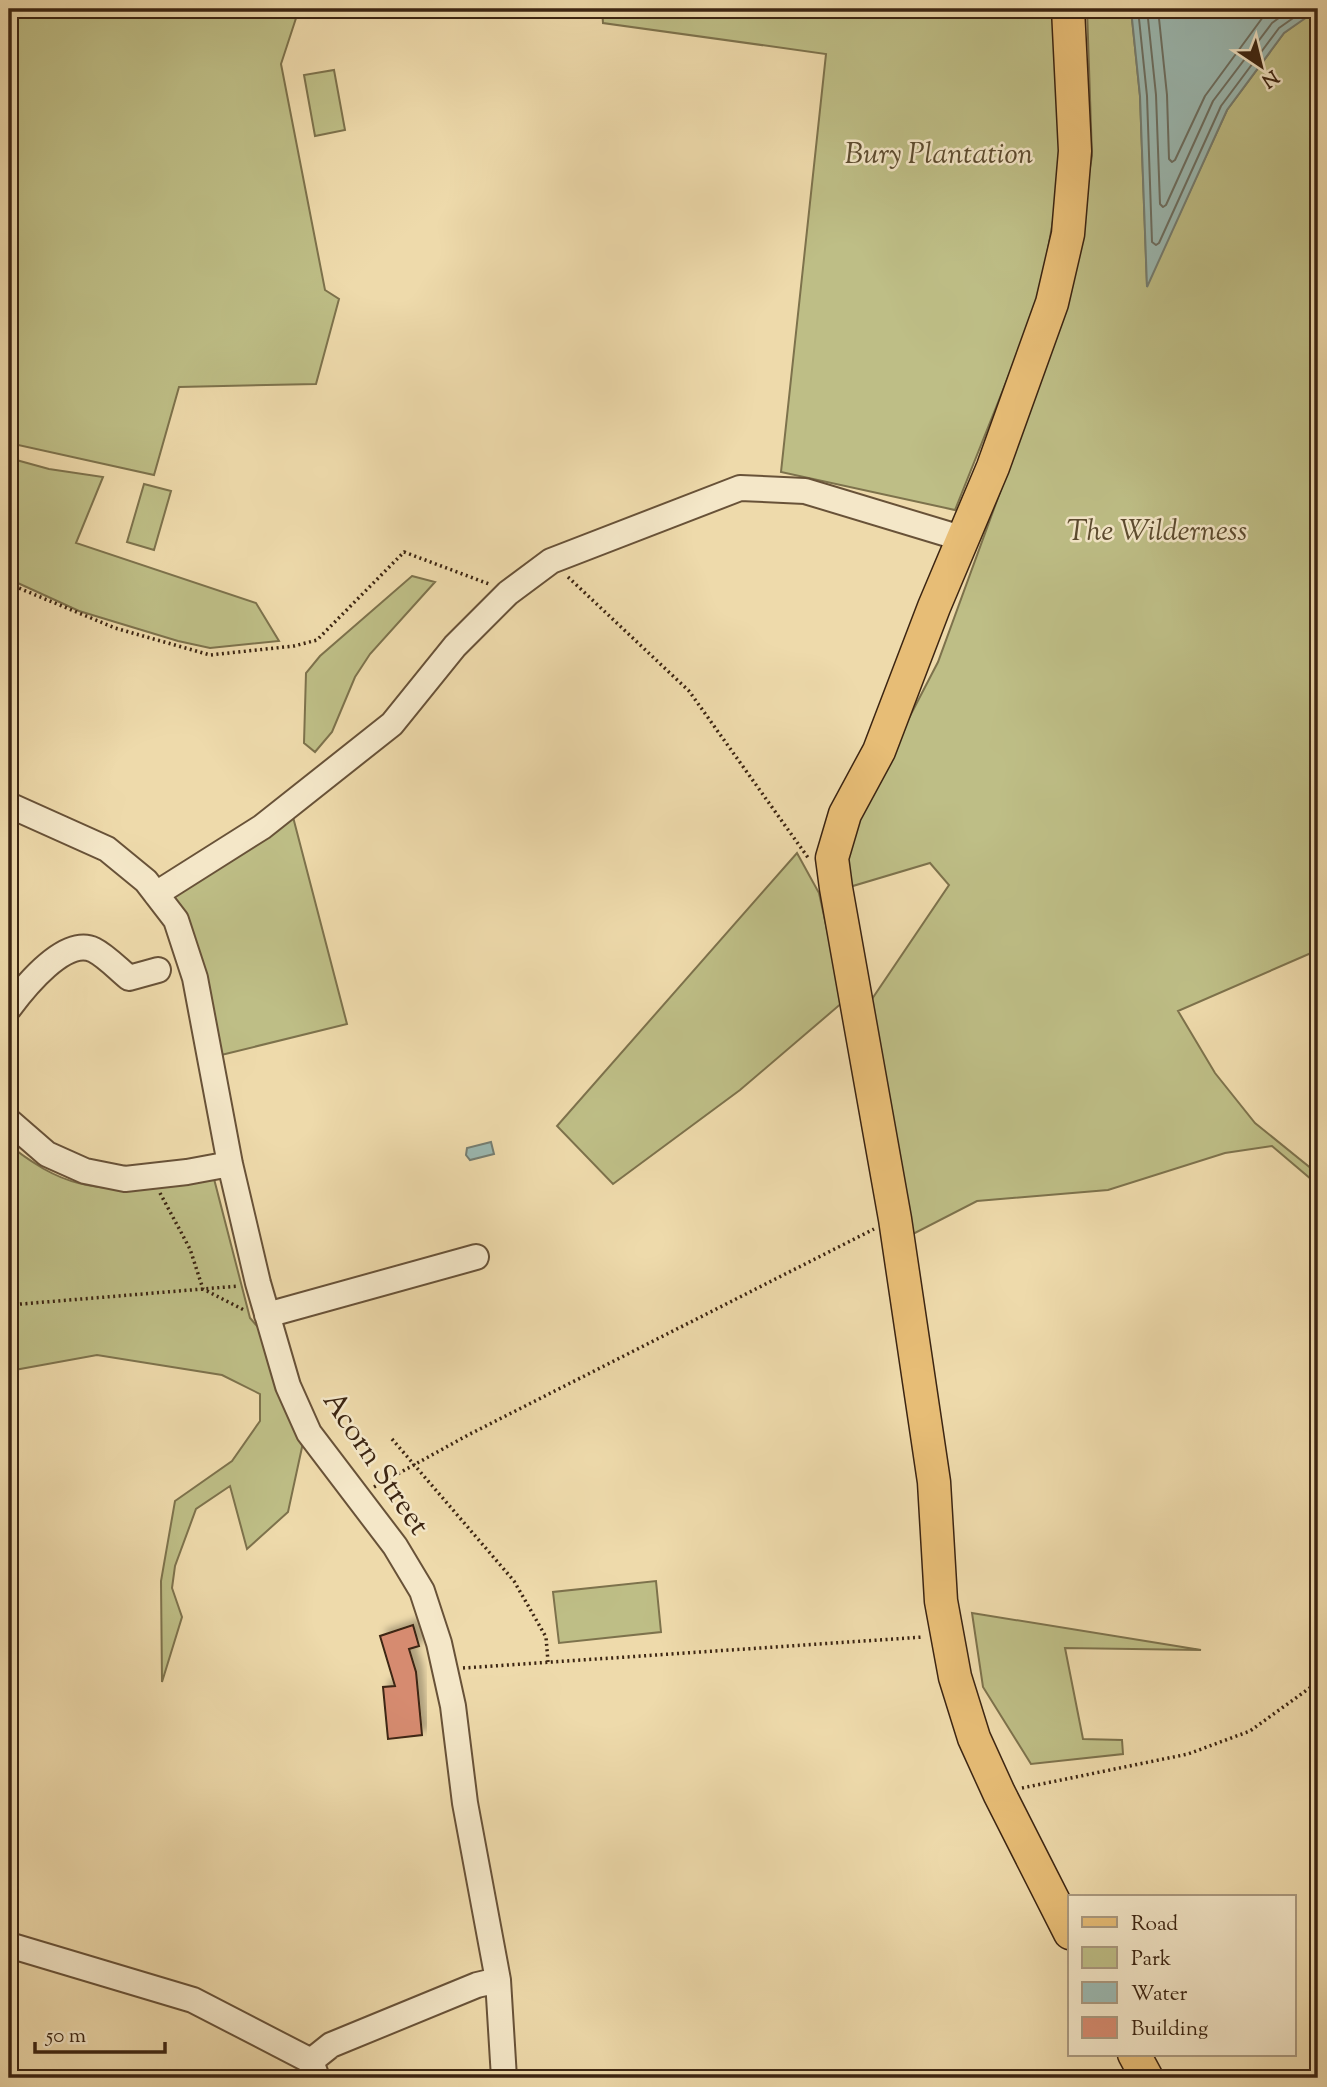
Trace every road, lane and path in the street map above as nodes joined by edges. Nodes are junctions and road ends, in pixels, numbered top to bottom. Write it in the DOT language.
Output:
graph roads {
  1 [pos="1068,9"];
  2 [pos="964,540"];
  3 [pos="551,561"];
  4 [pos="9,584"];
  5 [pos="508,593"];
  6 [pos="9,805"];
  7 [pos="836,888"];
  8 [pos="156,894"];
  9 [pos="158,970"];
  10 [pos="9,1008"];
  11 [pos="9,1121"];
  12 [pos="229,1164"];
  13 [pos="150,1176"];
  14 [pos="895,1219"];
  15 [pos="476,1257"];
  16 [pos="258,1283"];
  17 [pos="203,1289"];
  18 [pos="9,1305"];
  19 [pos="266,1312"];
  20 [pos="392,1439"];
  21 [pos="413,1465"];
  22 [pos="358,1496"];
  23 [pos="946,1636"];
  24 [pos="548,1662"];
  25 [pos="445,1669"];
  26 [pos="1318,1682"];
  27 [pos="999,1793"];
  28 [pos="1068,1929"];
  29 [pos="9,1945"];
  30 [pos="498,1980"];
  31 [pos="1135,2056"];
  32 [pos="314,2070"];
  33 [pos="504,2078"];
  34 [pos="1147,2078"];
  1 -- 2 [label="main road"];
  2 -- 3 [label="street"];
  2 -- 7 [label="main road"];
  3 -- 5 [label="street"];
  3 -- 7 [label="path"];
  4 -- 5 [label="path"];
  5 -- 8 [label="street"];
  6 -- 8 [label="street, Acorn Street"];
  7 -- 14 [label="main road"];
  8 -- 12 [label="street, Acorn Street"];
  9 -- 10 [label="street"];
  11 -- 13 [label="street"];
  12 -- 13 [label="street"];
  12 -- 16 [label="street, Acorn Street"];
  13 -- 17 [label="path"];
  14 -- 21 [label="path"];
  14 -- 23 [label="main road"];
  15 -- 19 [label="street"];
  16 -- 17 [label="path"];
  16 -- 19 [label="street, Acorn Street"];
  17 -- 18 [label="path"];
  17 -- 19 [label="path"];
  19 -- 22 [label="street, Acorn Street"];
  20 -- 21 [label="path"];
  21 -- 22 [label="path"];
  21 -- 24 [label="path"];
  22 -- 25 [label="street, Acorn Street"];
  23 -- 24 [label="path"];
  23 -- 27 [label="main road"];
  24 -- 25 [label="path"];
  25 -- 30 [label="street, Acorn Street"];
  26 -- 27 [label="path"];
  27 -- 28 [label="main road"];
  29 -- 32 [label="street"];
  30 -- 32 [label="street"];
  30 -- 33 [label="street, Acorn Street"];
  31 -- 34 [label="main road"];
}
